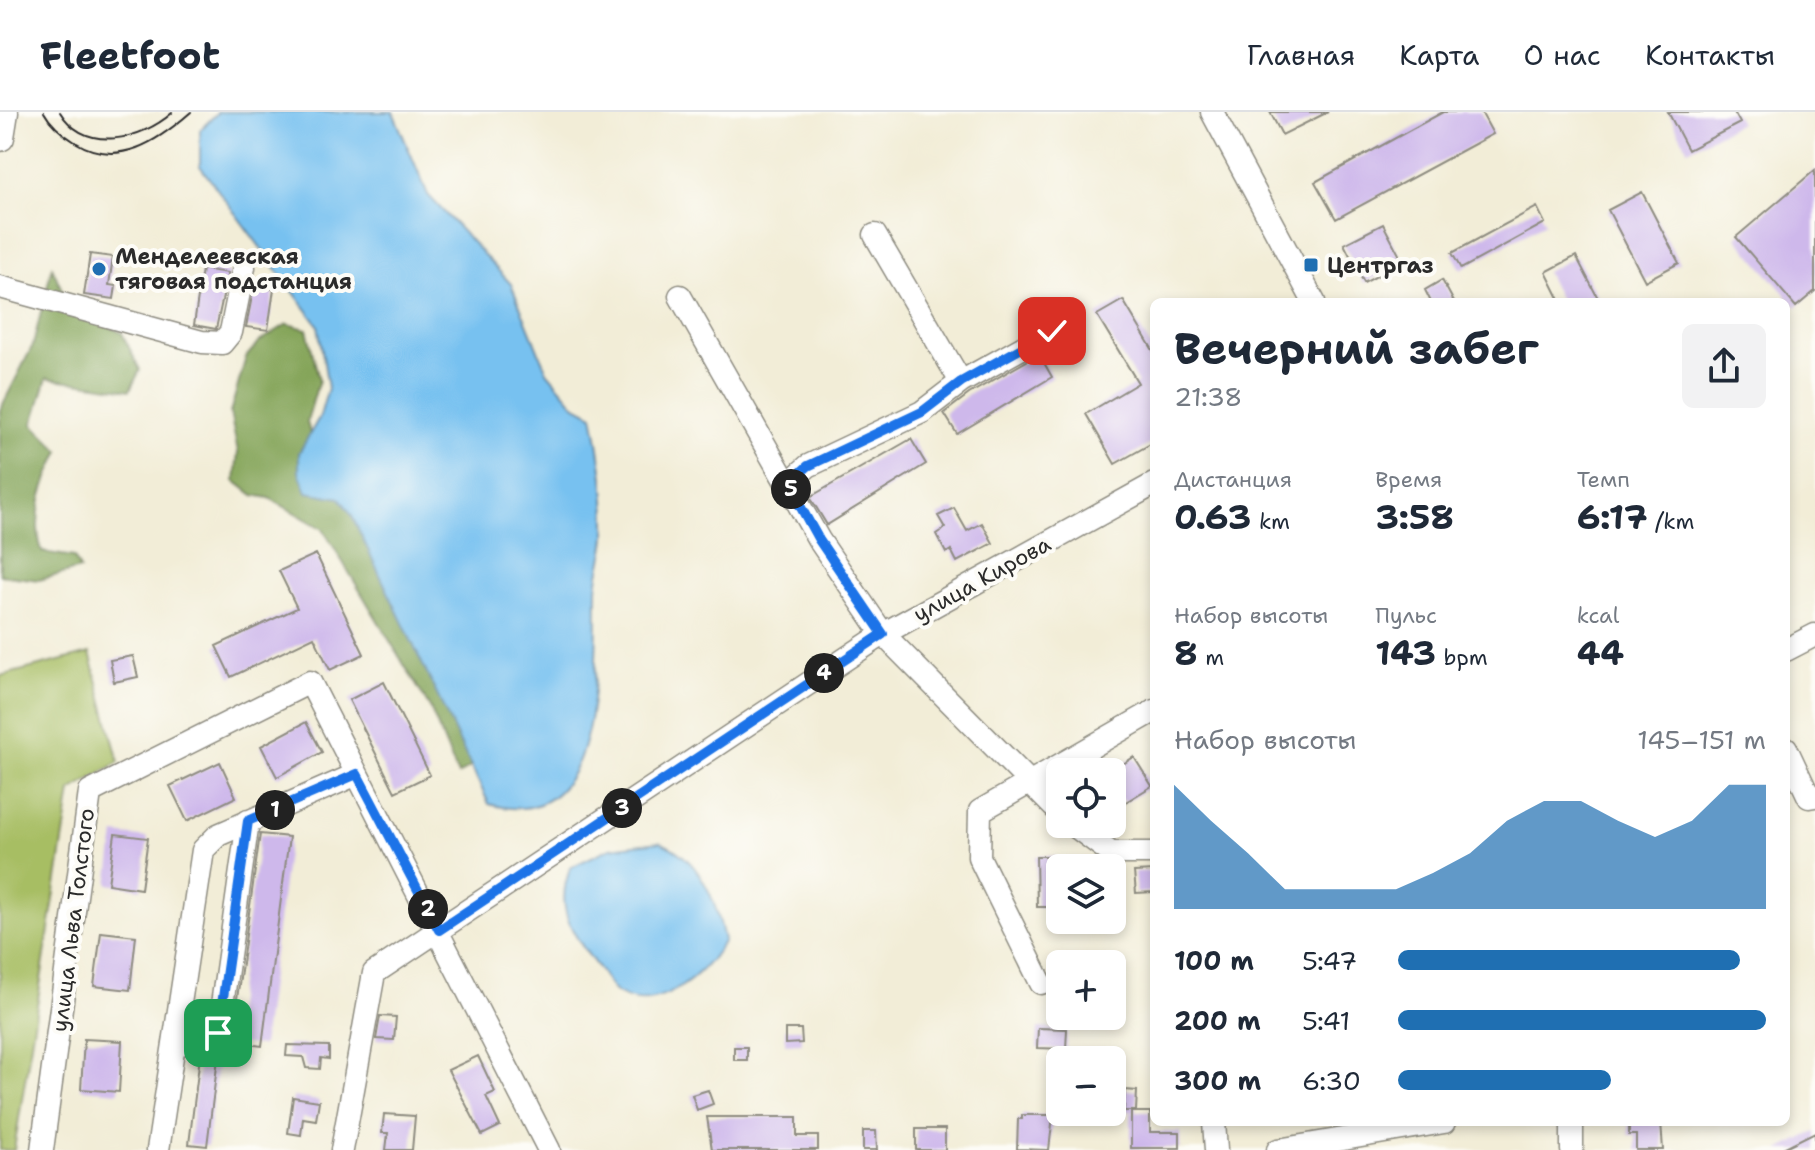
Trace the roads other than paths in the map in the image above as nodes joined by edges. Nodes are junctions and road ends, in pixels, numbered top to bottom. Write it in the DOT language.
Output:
graph roads {
  1 [pos="4,112"];
  2 [pos="1212,112"];
  3 [pos="0,137"];
  4 [pos="875,235"];
  5 [pos="244,267"];
  6 [pos="0,287"];
  7 [pos="680,296"];
  8 [pos="1312,298"];
  9 [pos="1052,331"];
  10 [pos="961,382"];
  11 [pos="788,484"];
  12 [pos="1150,486"];
  13 [pos="883,634"];
  14 [pos="1815,635"];
  15 [pos="1790,648"];
  16 [pos="1150,713"];
  17 [pos="1790,757"];
  18 [pos="357,774"];
  19 [pos="1028,784"];
  20 [pos="1815,796"];
  21 [pos="1046,800"];
  22 [pos="248,821"];
  23 [pos="1091,838"];
  24 [pos="1150,853"];
  25 [pos="439,930"];
  26 [pos="1041,983"];
  27 [pos="174,1046"];
  28 [pos="1214,1126"];
  29 [pos="1420,1126"];
  30 [pos="1572,1126"];
  31 [pos="42,1150"];
  32 [pos="158,1150"];
  33 [pos="342,1150"];
  34 [pos="549,1150"];
  35 [pos="1216,1150"];
  36 [pos="1278,1150"];
  37 [pos="1572,1150"];
  1 -- 3 [label="main road"];
  2 -- 8 [label="street"];
  4 -- 10 [label="street"];
  5 -- 6 [label="street"];
  7 -- 11 [label="street"];
  9 -- 10 [label="street"];
  10 -- 11 [label="street"];
  11 -- 13 [label="street"];
  12 -- 13 [label="street, улица Кирова"];
  13 -- 19 [label="street"];
  13 -- 25 [label="street, улица Кирова"];
  14 -- 15 [label="street"];
  16 -- 19 [label="street"];
  17 -- 20 [label="street"];
  18 -- 22 [label="street"];
  18 -- 25 [label="street"];
  18 -- 31 [label="street, улица Льва Толстого"];
  19 -- 21 [label="street"];
  19 -- 26 [label="street"];
  22 -- 27 [label="street"];
  22 -- 27 [label="street"];
  23 -- 24 [label="street"];
  25 -- 33 [label="street, улица Кирова"];
  25 -- 34 [label="street"];
  27 -- 32 [label="street"];
  28 -- 35 [label="street"];
  29 -- 36 [label="street"];
  30 -- 37 [label="street"];
}
